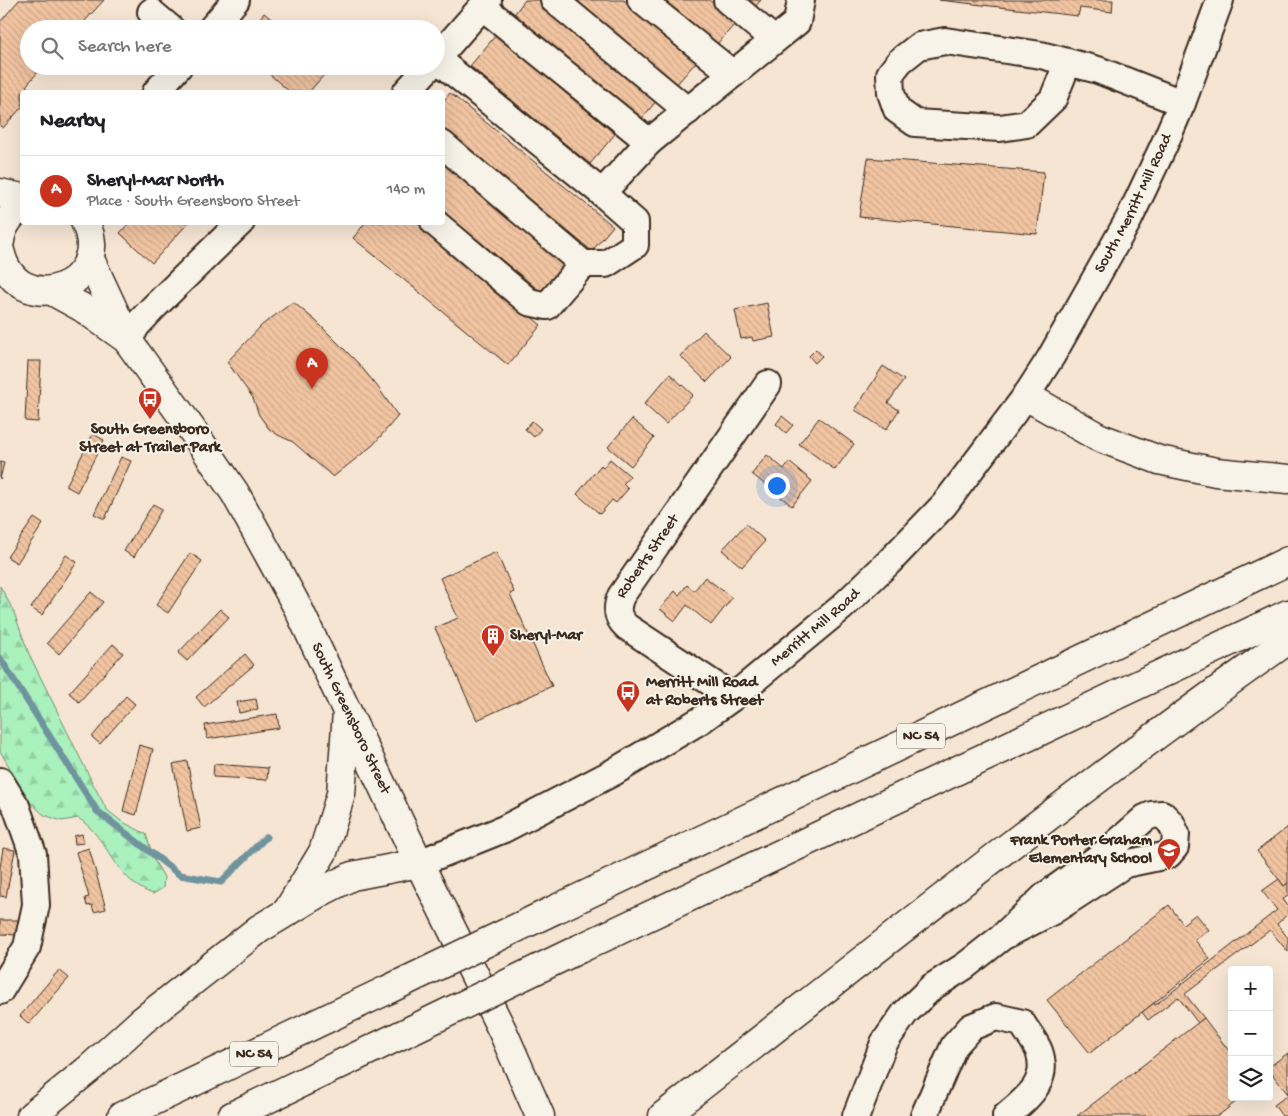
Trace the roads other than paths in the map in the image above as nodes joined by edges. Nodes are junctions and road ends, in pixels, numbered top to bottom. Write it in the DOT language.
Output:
graph roads {
  1 [pos="236,0"];
  2 [pos="554,0"];
  3 [pos="641,0"];
  4 [pos="727,0"];
  5 [pos="801,0"];
  6 [pos="1220,0"];
  7 [pos="485,3"];
  8 [pos="151,12"];
  9 [pos="160,20"];
  10 [pos="219,20"];
  11 [pos="774,40"];
  12 [pos="445,49"];
  13 [pos="1068,62"];
  14 [pos="445,66"];
  15 [pos="732,74"];
  16 [pos="171,75"];
  17 [pos="422,75"];
  18 [pos="158,90"];
  19 [pos="408,90"];
  20 [pos="1182,103"];
  21 [pos="688,111"];
  22 [pos="649,142"];
  23 [pos="445,147"];
  24 [pos="602,192"];
  25 [pos="0,193"];
  26 [pos="20,198"];
  27 [pos="20,208"];
  28 [pos="86,225"];
  29 [pos="239,225"];
  30 [pos="438,225"];
  31 [pos="0,241"];
  32 [pos="89,257"];
  33 [pos="583,264"];
  34 [pos="9,279"];
  35 [pos="52,291"];
  36 [pos="128,340"];
  37 [pos="768,384"];
  38 [pos="1026,396"];
  39 [pos="1288,479"];
  40 [pos="1288,561"];
  41 [pos="1288,614"];
  42 [pos="1288,640"];
  43 [pos="733,697"];
  44 [pos="348,712"];
  45 [pos="0,781"];
  46 [pos="420,863"];
  47 [pos="287,911"];
  48 [pos="1002,937"];
  49 [pos="0,991"];
  50 [pos="31,1116"];
  51 [pos="122,1116"];
  52 [pos="232,1116"];
  53 [pos="540,1116"];
  54 [pos="663,1116"];
  55 [pos="856,1116"];
  56 [pos="924,1116"];
  57 [pos="1006,1116"];
  1 -- 10 [label="street"];
  2 -- 21 [label="street"];
  3 -- 15 [label="street"];
  4 -- 11 [label="street"];
  5 -- 11 [label="street"];
  6 -- 20 [label="street, South Merritt Mill Road"];
  7 -- 12 [label="street"];
  7 -- 22 [label="street"];
  8 -- 9 [label="street"];
  11 -- 15 [label="street"];
  13 -- 13 [label="street"];
  13 -- 20 [label="street"];
  14 -- 24 [label="street"];
  15 -- 21 [label="street"];
  16 -- 18 [label="street"];
  17 -- 19 [label="street"];
  20 -- 38 [label="street, South Merritt Mill Road"];
  21 -- 22 [label="street"];
  22 -- 24 [label="street"];
  23 -- 33 [label="street"];
  24 -- 33 [label="street"];
  25 -- 26 [label="main road"];
  27 -- 31 [label="main road"];
  28 -- 32 [label="main road"];
  29 -- 36 [label="street"];
  30 -- 33 [label="street"];
  31 -- 34 [label="main road"];
  32 -- 35 [label="main road"];
  32 -- 36 [label="main road, South Greensboro Street"];
  34 -- 35 [label="main road, South Greensboro Street"];
  35 -- 36 [label="main road, South Greensboro Street"];
  36 -- 44 [label="main road, South Greensboro Street"];
  37 -- 43 [label="street, Roberts Street"];
  38 -- 39 [label="main road"];
  38 -- 43 [label="street, Merritt Mill Road"];
  40 -- 51 [label="main road, NC 54, bridge"];
  41 -- 52 [label="main road, bridge"];
  42 -- 54 [label="main road"];
  43 -- 46 [label="street, Merritt Mill Road"];
  44 -- 46 [label="main road, South Greensboro Street"];
  44 -- 47 [label="main road"];
  45 -- 49 [label="street"];
  46 -- 47 [label="main road"];
  46 -- 53 [label="main road, South Greensboro Street"];
  47 -- 50 [label="main road"];
  48 -- 48 [label="street"];
  48 -- 55 [label="street"];
  56 -- 57 [label="street"];
}
